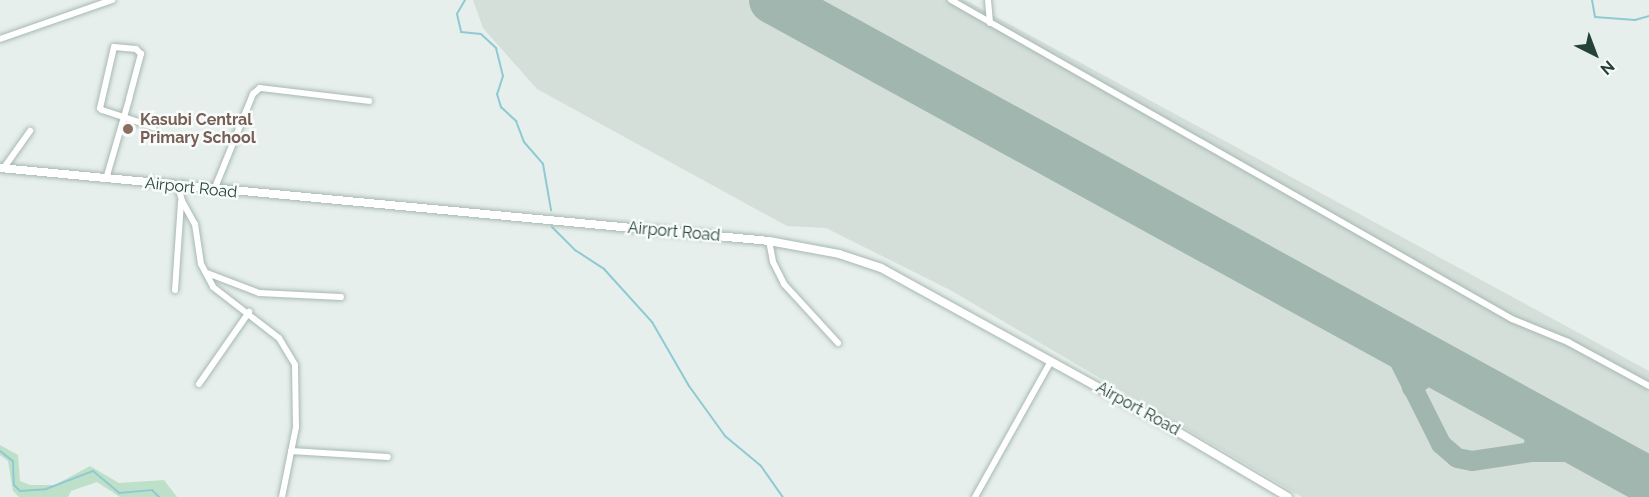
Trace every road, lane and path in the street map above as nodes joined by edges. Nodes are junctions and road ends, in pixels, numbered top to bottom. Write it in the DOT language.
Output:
graph roads {
  1 [pos="112,0"];
  2 [pos="951,0"];
  3 [pos="988,0"];
  4 [pos="990,23"];
  5 [pos="0,39"];
  6 [pos="369,100"];
  7 [pos="124,117"];
  8 [pos="153,126"];
  9 [pos="30,131"];
  10 [pos="1,168"];
  11 [pos="106,179"];
  12 [pos="178,186"];
  13 [pos="214,191"];
  14 [pos="182,201"];
  15 [pos="769,241"];
  16 [pos="206,273"];
  17 [pos="175,290"];
  18 [pos="341,297"];
  19 [pos="249,312"];
  20 [pos="838,343"];
  21 [pos="1050,363"];
  22 [pos="199,384"];
  23 [pos="1649,386"];
  24 [pos="291,451"];
  25 [pos="388,457"];
  26 [pos="282,497"];
  27 [pos="975,497"];
  28 [pos="1288,497"];
  1 -- 5 [label="street"];
  2 -- 4 [label="street"];
  3 -- 4 [label="street"];
  4 -- 23 [label="street"];
  6 -- 13 [label="street"];
  7 -- 7 [label="street"];
  7 -- 8 [label="street"];
  7 -- 11 [label="street"];
  9 -- 10 [label="street"];
  10 -- 11 [label="street, Airport Road"];
  11 -- 12 [label="street, Airport Road"];
  12 -- 13 [label="street, Airport Road"];
  12 -- 14 [label="street"];
  13 -- 15 [label="street, Airport Road"];
  14 -- 16 [label="street"];
  14 -- 17 [label="street"];
  15 -- 20 [label="street"];
  15 -- 21 [label="street, Airport Road"];
  16 -- 18 [label="street"];
  16 -- 19 [label="street"];
  19 -- 22 [label="street"];
  19 -- 24 [label="street"];
  21 -- 27 [label="street"];
  21 -- 28 [label="street, Airport Road"];
  24 -- 25 [label="street"];
  24 -- 26 [label="street"];
}
